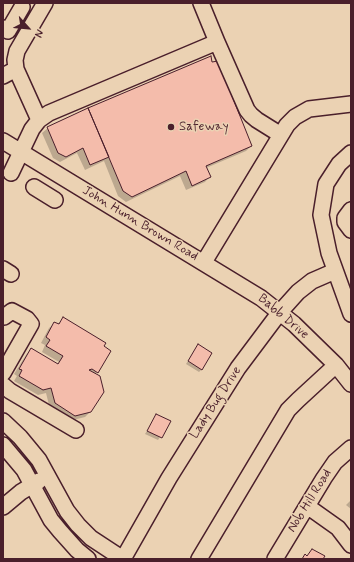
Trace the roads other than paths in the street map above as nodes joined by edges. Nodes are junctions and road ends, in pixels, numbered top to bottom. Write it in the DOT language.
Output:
graph roads {
  1 [pos="45,3"];
  2 [pos="201,3"];
  3 [pos="18,5"];
  4 [pos="37,17"];
  5 [pos="3,28"];
  6 [pos="217,42"];
  7 [pos="9,73"];
  8 [pos="351,104"];
  9 [pos="39,120"];
  10 [pos="281,135"];
  11 [pos="3,141"];
  12 [pos="22,152"];
  13 [pos="351,153"];
  14 [pos="11,173"];
  15 [pos="34,187"];
  16 [pos="55,200"];
  17 [pos="351,210"];
  18 [pos="351,230"];
  19 [pos="204,262"];
  20 [pos="335,271"];
  21 [pos="280,312"];
  22 [pos="351,314"];
  23 [pos="3,318"];
  24 [pos="336,366"];
  25 [pos="3,373"];
  26 [pos="351,384"];
  27 [pos="3,385"];
  28 [pos="3,421"];
  29 [pos="76,430"];
  30 [pos="3,445"];
  31 [pos="351,448"];
  32 [pos="48,475"];
  33 [pos="32,485"];
  34 [pos="307,506"];
  35 [pos="3,507"];
  36 [pos="351,545"];
  37 [pos="88,559"];
  38 [pos="123,559"];
  39 [pos="198,559"];
  40 [pos="275,559"];
  1 -- 4 [label="street"];
  2 -- 6 [label="street"];
  3 -- 4 [label="street"];
  3 -- 5 [label="street"];
  4 -- 7 [label="street"];
  6 -- 9 [label="street"];
  6 -- 10 [label="street"];
  7 -- 9 [label="street"];
  8 -- 10 [label="street, John Hunn Brown Road"];
  9 -- 12 [label="street"];
  10 -- 19 [label="street, John Hunn Brown Road"];
  11 -- 12 [label="street, John Hunn Brown Road"];
  12 -- 14 [label="street"];
  12 -- 19 [label="street, John Hunn Brown Road"];
  13 -- 20 [label="street"];
  15 -- 16 [label="street"];
  17 -- 18 [label="street"];
  19 -- 21 [label="street, Babb Drive"];
  20 -- 21 [label="street, Lady Bug Drive"];
  20 -- 22 [label="street"];
  21 -- 24 [label="street, Babb Drive"];
  21 -- 38 [label="street, Lady Bug Drive"];
  23 -- 25 [label="street"];
  24 -- 26 [label="street, Babb Drive"];
  24 -- 39 [label="street"];
  27 -- 29 [label="street"];
  28 -- 32 [label="street"];
  30 -- 33 [label="street"];
  31 -- 34 [label="street, Nob Hill Road"];
  32 -- 33 [label="street"];
  32 -- 38 [label="street"];
  33 -- 35 [label="street"];
  33 -- 37 [label="street"];
  34 -- 36 [label="street"];
  34 -- 40 [label="street, Nob Hill Road"];
}
